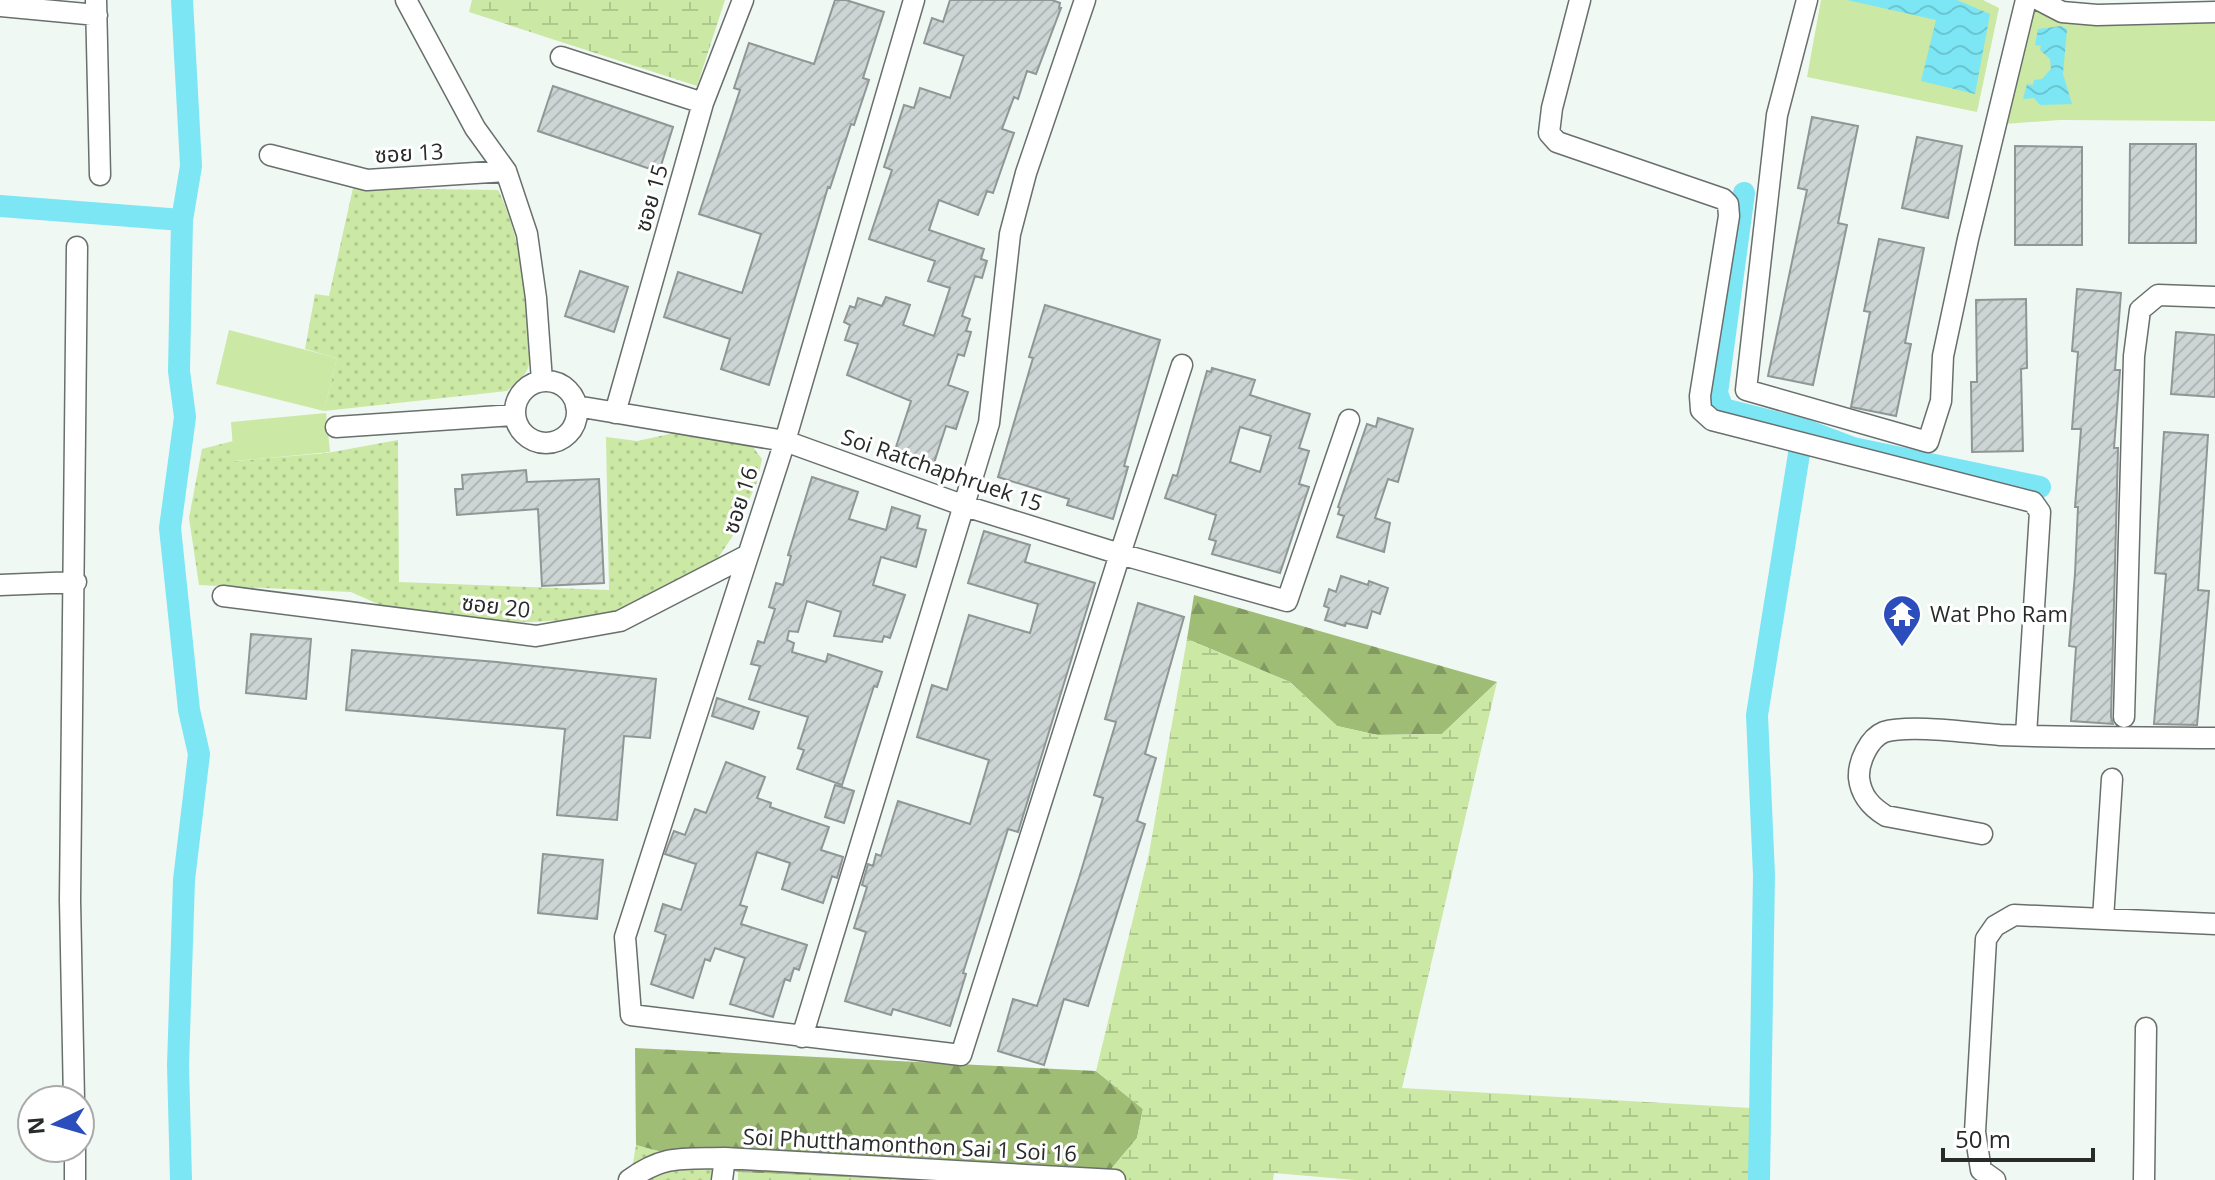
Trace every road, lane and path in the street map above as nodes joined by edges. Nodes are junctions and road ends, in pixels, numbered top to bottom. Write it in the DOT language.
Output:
graph roads {
  1 [pos="406,0"];
  2 [pos="743,0"];
  3 [pos="914,0"];
  4 [pos="1085,0"];
  5 [pos="1580,0"];
  6 [pos="1807,0"];
  7 [pos="2026,0"];
  8 [pos="2039,0"];
  9 [pos="0,6"];
  10 [pos="96,7"];
  11 [pos="2215,12"];
  12 [pos="561,57"];
  13 [pos="703,103"];
  14 [pos="270,155"];
  15 [pos="506,171"];
  16 [pos="100,175"];
  17 [pos="77,247"];
  18 [pos="2215,297"];
  19 [pos="1182,365"];
  20 [pos="542,381"];
  21 [pos="576,406"];
  22 [pos="615,413"];
  23 [pos="515,415"];
  24 [pos="1349,420"];
  25 [pos="336,427"];
  26 [pos="785,441"];
  27 [pos="965,506"];
  28 [pos="1120,554"];
  29 [pos="748,555"];
  30 [pos="76,582"];
  31 [pos="0,585"];
  32 [pos="223,596"];
  33 [pos="2124,717"];
  34 [pos="2026,735"];
  35 [pos="2215,738"];
  36 [pos="2112,779"];
  37 [pos="1982,834"];
  38 [pos="2103,919"];
  39 [pos="2215,924"];
  40 [pos="2146,1028"];
  41 [pos="802,1037"];
  42 [pos="74,1084"];
  43 [pos="725,1158"];
  44 [pos="629,1180"];
  45 [pos="722,1180"];
  46 [pos="1115,1180"];
  47 [pos="1995,1180"];
  48 [pos="2144,1180"];
  1 -- 15 [label="street"];
  2 -- 13 [label="street, ซอย 15"];
  3 -- 26 [label="street, ซอย 16"];
  4 -- 27 [label="street"];
  5 -- 34 [label="street"];
  6 -- 7 [label="street"];
  8 -- 11 [label="street"];
  9 -- 10 [label="street"];
  10 -- 16 [label="street"];
  12 -- 13 [label="street"];
  13 -- 22 [label="street, ซอย 15"];
  14 -- 15 [label="street, ซอย 13"];
  15 -- 20 [label="street"];
  17 -- 30 [label="street"];
  18 -- 33 [label="street"];
  19 -- 28 [label="street"];
  20 -- 21 [label="street"];
  20 -- 23 [label="street"];
  21 -- 22 [label="street, Soi Ratchaphruek 15"];
  21 -- 23 [label="street"];
  22 -- 26 [label="street, Soi Ratchaphruek 15"];
  23 -- 25 [label="street"];
  24 -- 28 [label="street, Soi Ratchaphruek 15"];
  26 -- 27 [label="street, Soi Ratchaphruek 15"];
  26 -- 29 [label="street, ซอย 16"];
  27 -- 28 [label="street, Soi Ratchaphruek 15"];
  27 -- 41 [label="street"];
  28 -- 41 [label="street"];
  29 -- 32 [label="street, ซอย 20"];
  29 -- 41 [label="street, ซอย 16"];
  30 -- 31 [label="street"];
  30 -- 42 [label="street"];
  34 -- 35 [label="street"];
  34 -- 37 [label="street"];
  36 -- 38 [label="street"];
  38 -- 39 [label="street"];
  38 -- 47 [label="street"];
  40 -- 48 [label="street"];
  43 -- 44 [label="street"];
  43 -- 45 [label="street, Soi Phutthamonthon Sai 1 Soi 16"];
  43 -- 46 [label="street, Soi Phutthamonthon Sai 1 Soi 16"];
}
